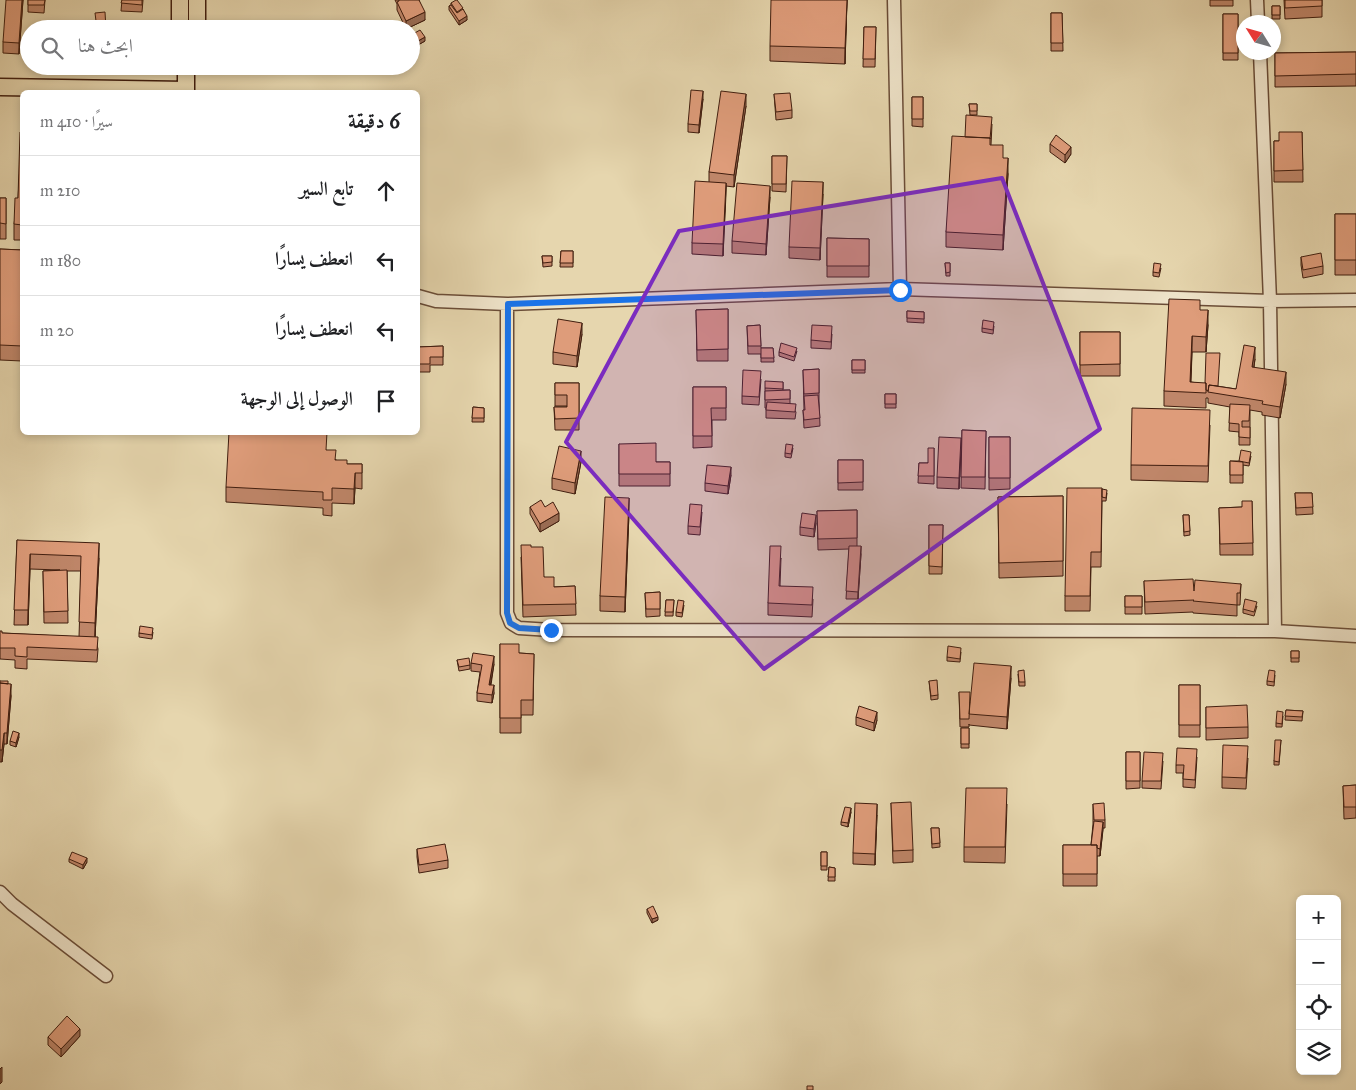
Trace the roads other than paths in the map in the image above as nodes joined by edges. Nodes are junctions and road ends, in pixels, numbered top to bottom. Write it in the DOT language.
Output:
graph roads {
  1 [pos="180,0"];
  2 [pos="197,0"];
  3 [pos="894,0"];
  4 [pos="1258,0"];
  5 [pos="1258,15"];
  6 [pos="180,20"];
  7 [pos="197,20"];
  8 [pos="1260,60"];
  9 [pos="186,75"];
  10 [pos="0,87"];
  11 [pos="140,90"];
  12 [pos="187,90"];
  13 [pos="900,290"];
  14 [pos="420,297"];
  15 [pos="1356,300"];
  16 [pos="1270,301"];
  17 [pos="508,304"];
  18 [pos="1275,631"];
  19 [pos="1356,636"];
  20 [pos="0,892"];
  21 [pos="106,976"];
  1 -- 6 [label="main road"];
  2 -- 7 [label="main road"];
  3 -- 13 [label="lane"];
  4 -- 5 [label="lane"];
  8 -- 16 [label="lane"];
  9 -- 12 [label="main road"];
  10 -- 11 [label="main road"];
  13 -- 16 [label="lane"];
  13 -- 17 [label="lane"];
  14 -- 17 [label="lane"];
  15 -- 16 [label="lane"];
  16 -- 18 [label="lane"];
  17 -- 18 [label="lane"];
  18 -- 19 [label="lane"];
  20 -- 21 [label="lane"];
}
